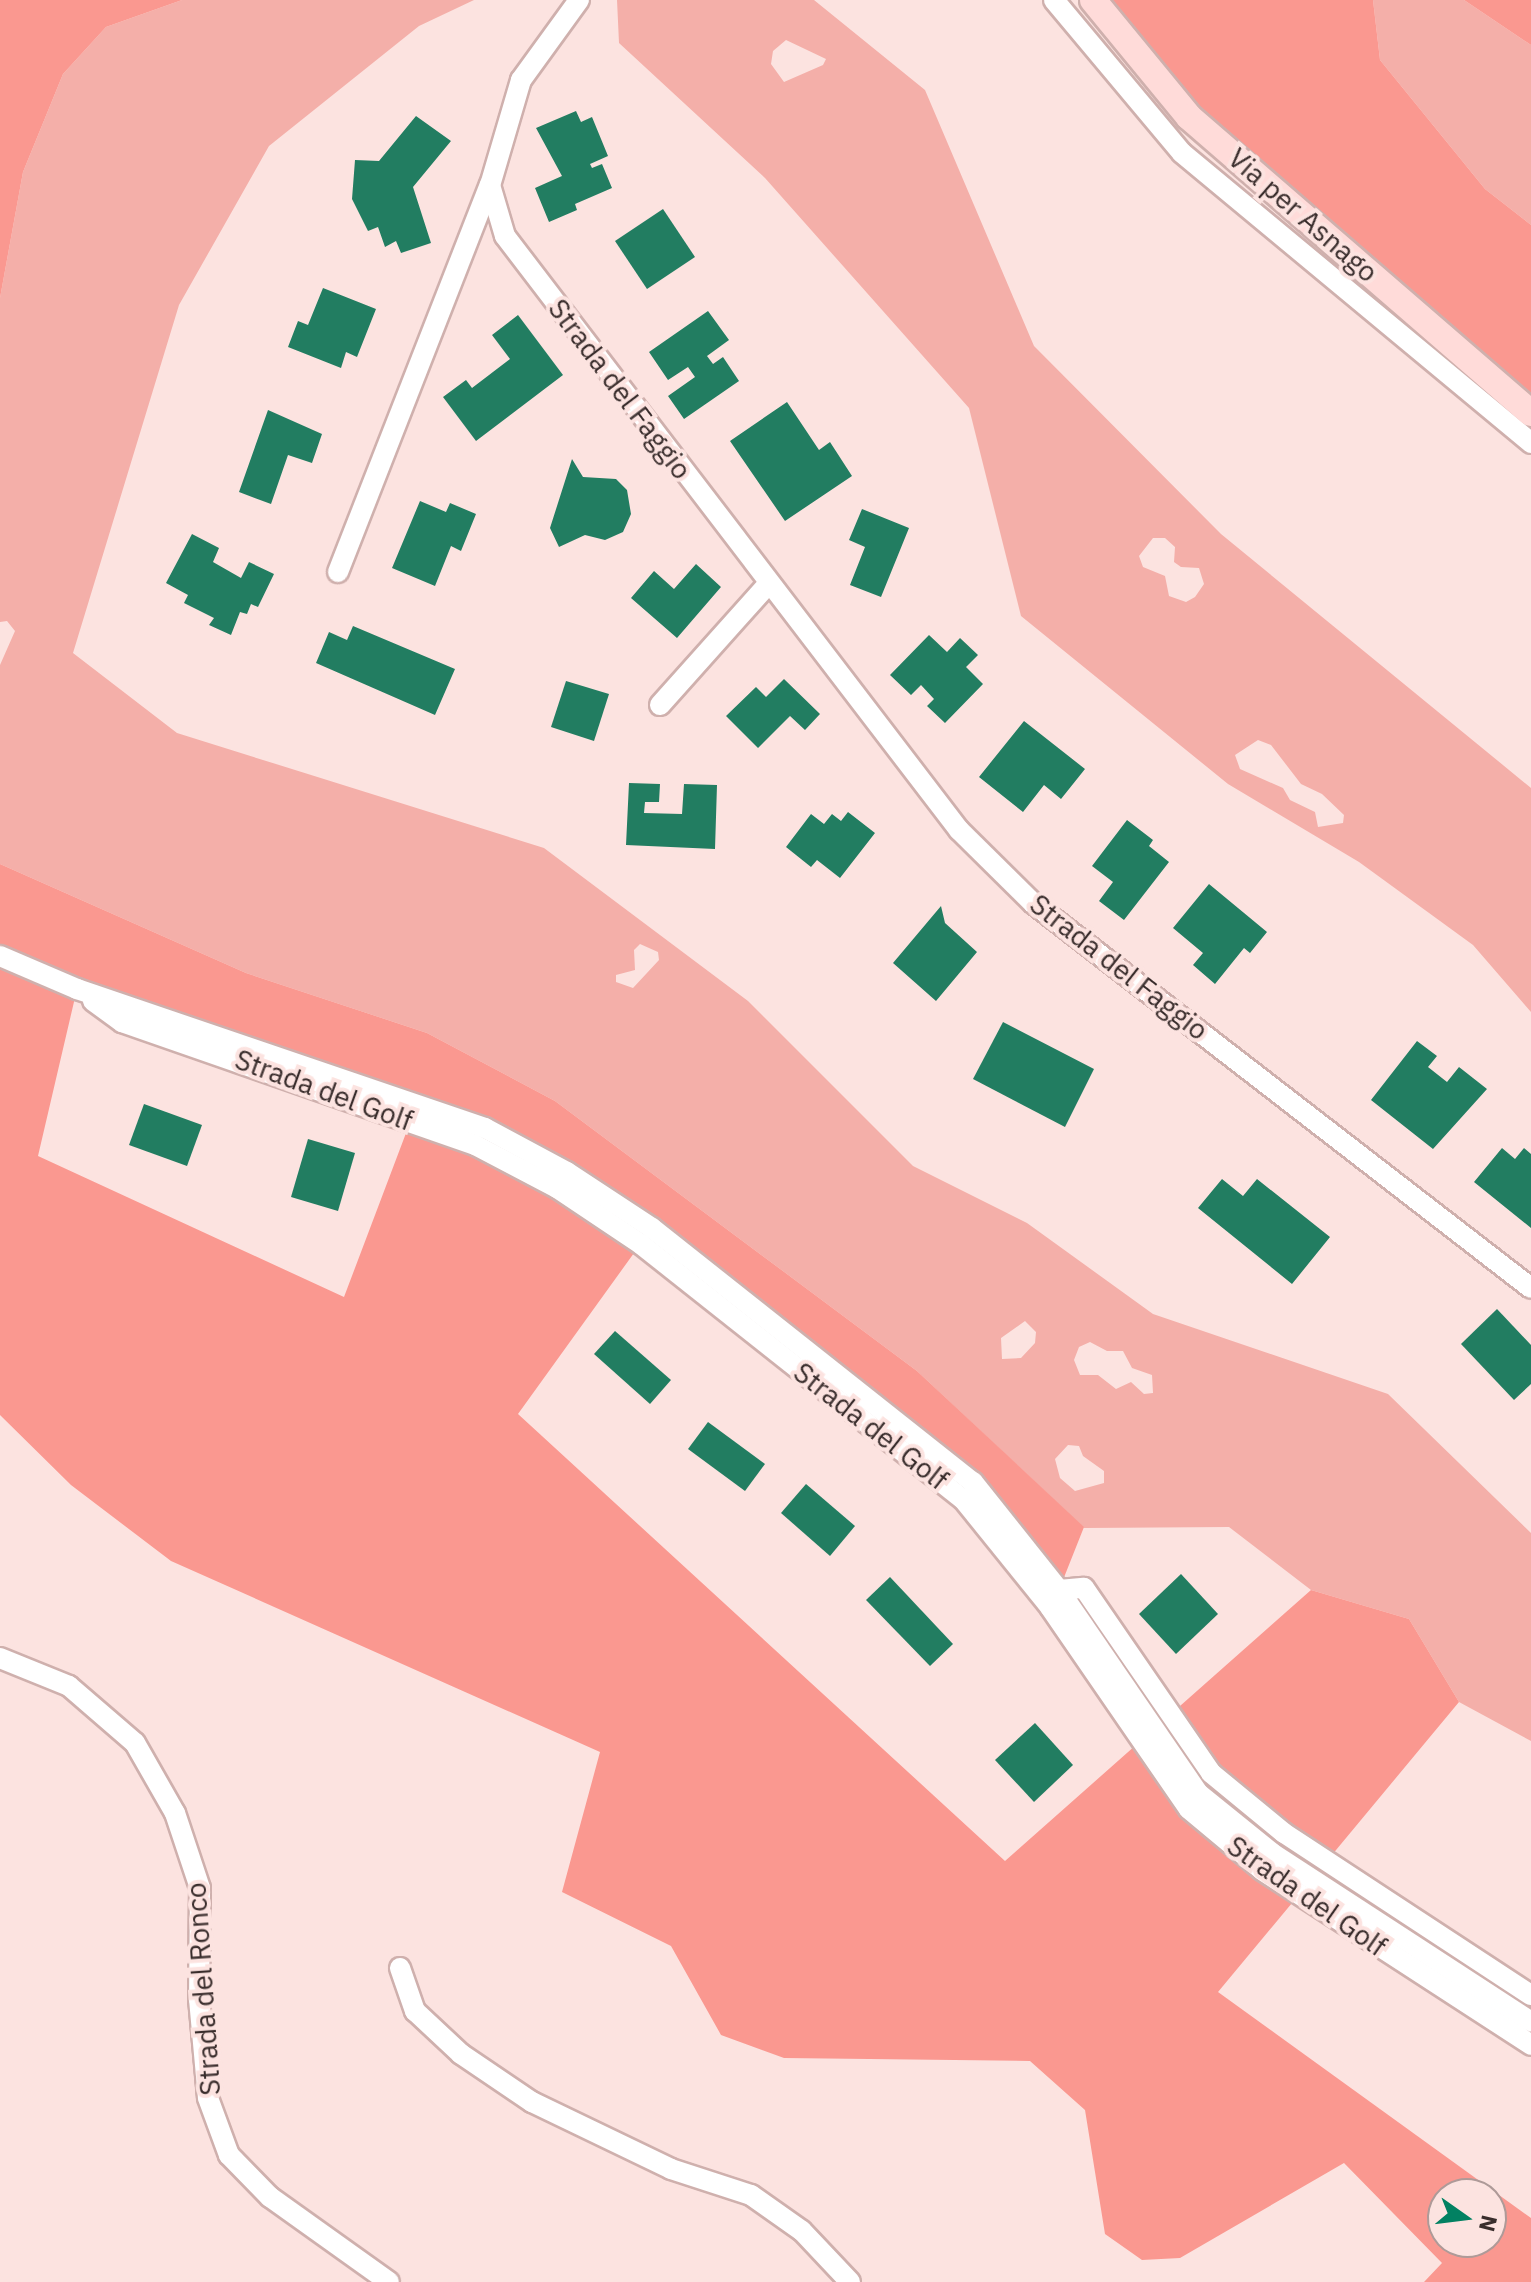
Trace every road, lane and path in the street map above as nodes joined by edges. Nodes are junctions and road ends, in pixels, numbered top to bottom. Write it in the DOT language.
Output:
graph roads {
  1 [pos="579,0"];
  2 [pos="1054,0"];
  3 [pos="1093,0"];
  4 [pos="490,185"];
  5 [pos="1531,413"];
  6 [pos="1531,443"];
  7 [pos="338,572"];
  8 [pos="768,584"];
  9 [pos="660,705"];
  10 [pos="0,956"];
  11 [pos="77,989"];
  12 [pos="1531,1288"];
  13 [pos="1059,1590"];
  14 [pos="0,1658"];
  15 [pos="400,1968"];
  16 [pos="1531,1995"];
  17 [pos="1531,2022"];
  18 [pos="1531,2045"];
  19 [pos="389,2282"];
  20 [pos="850,2282"];
  1 -- 4 [label="street"];
  2 -- 6 [label="street"];
  3 -- 5 [label="street, Via per Asnago"];
  4 -- 7 [label="street"];
  4 -- 8 [label="street, Strada del Faggio"];
  8 -- 9 [label="street"];
  8 -- 12 [label="street, Strada del Faggio"];
  10 -- 11 [label="street, Strada del Golf"];
  11 -- 13 [label="street, Strada del Golf"];
  11 -- 18 [label="street, Strada del Golf"];
  13 -- 16 [label="street, Strada del Golf"];
  13 -- 17 [label="street, Strada del Golf"];
  14 -- 19 [label="street, Strada del Ronco"];
  15 -- 20 [label="street"];
}
